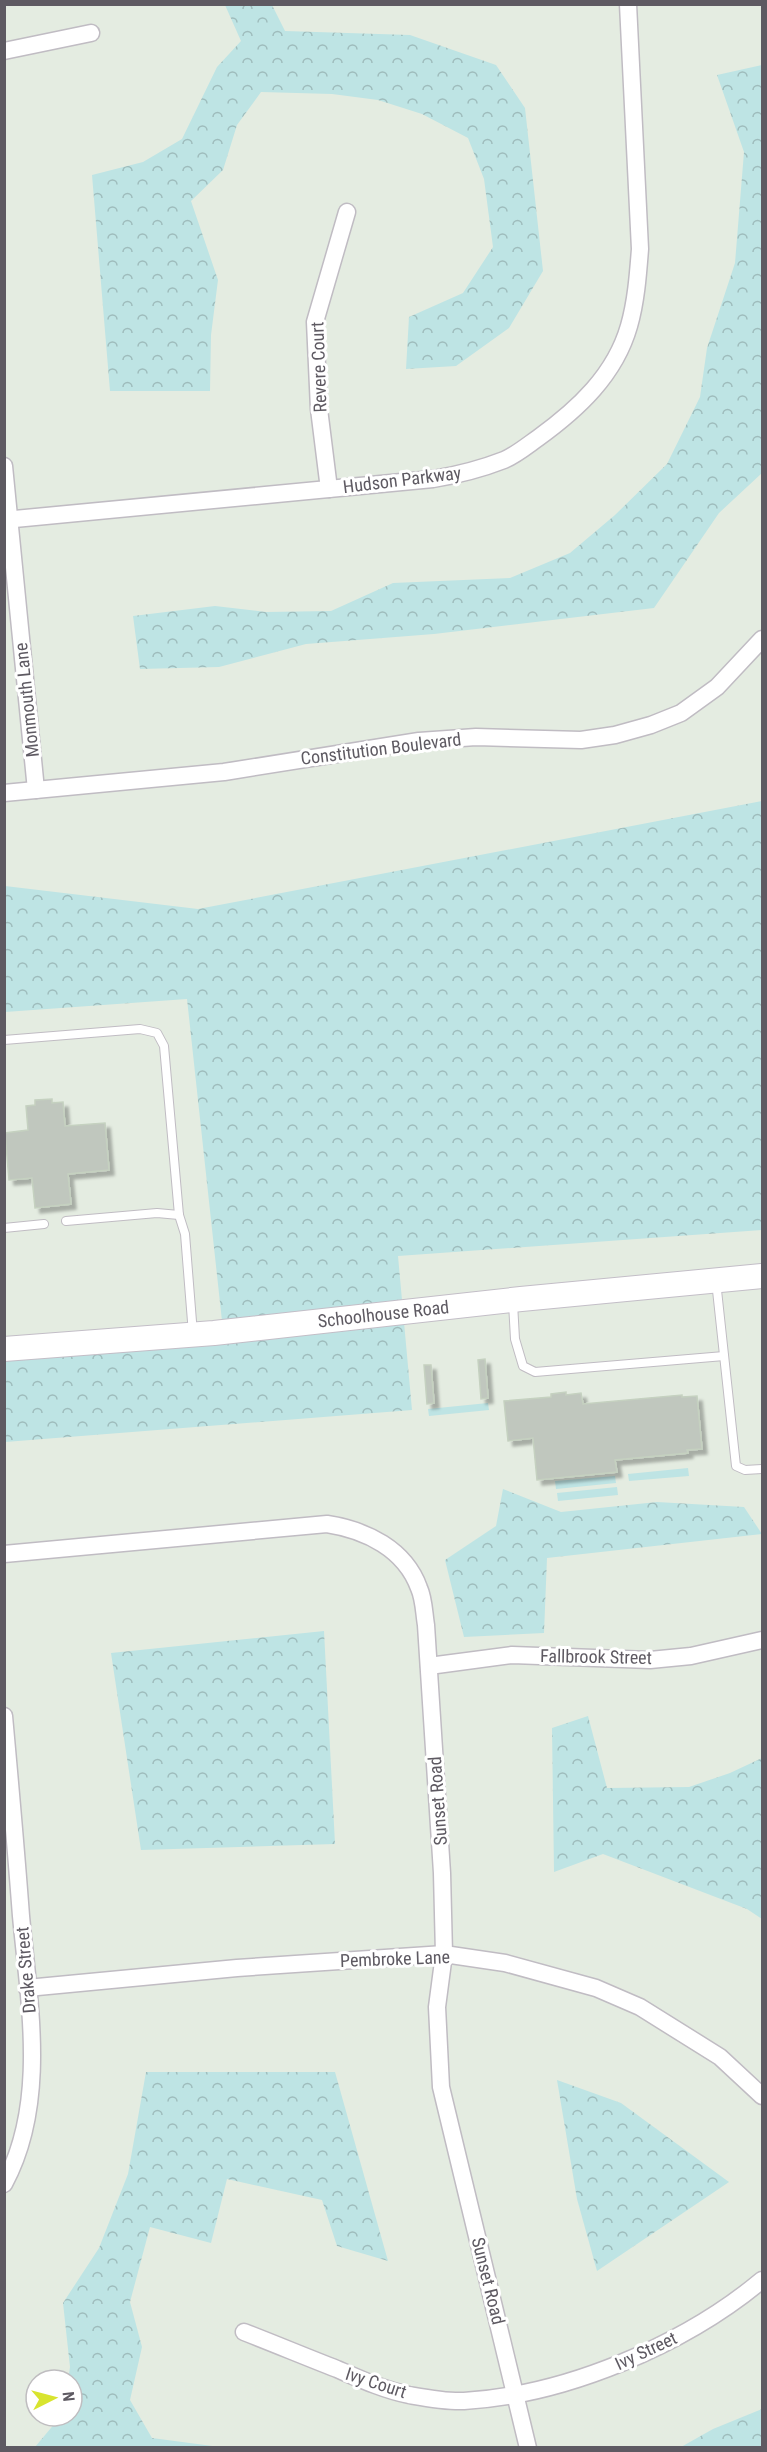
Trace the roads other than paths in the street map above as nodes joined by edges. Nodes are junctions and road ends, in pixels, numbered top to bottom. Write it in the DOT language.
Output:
graph roads {
  1 [pos="628,4"];
  2 [pos="91,33"];
  3 [pos="4,51"];
  4 [pos="347,212"];
  5 [pos="4,466"];
  6 [pos="329,489"];
  7 [pos="7,520"];
  8 [pos="762,639"];
  9 [pos="36,790"];
  10 [pos="4,793"];
  11 [pos="4,1040"];
  12 [pos="179,1215"];
  13 [pos="66,1221"];
  14 [pos="44,1224"];
  15 [pos="4,1228"];
  16 [pos="762,1276"];
  17 [pos="716,1281"];
  18 [pos="513,1300"];
  19 [pos="194,1334"];
  20 [pos="4,1349"];
  21 [pos="724,1356"];
  22 [pos="762,1469"];
  23 [pos="4,1554"];
  24 [pos="762,1640"];
  25 [pos="429,1666"];
  26 [pos="4,1716"];
  27 [pos="444,1954"];
  28 [pos="27,1988"];
  29 [pos="762,2096"];
  30 [pos="4,2184"];
  31 [pos="762,2280"];
  32 [pos="244,2332"];
  33 [pos="516,2394"];
  34 [pos="528,2448"];
  1 -- 6 [label="street, Hudson Parkway"];
  2 -- 3 [label="street"];
  4 -- 6 [label="street, Revere Court"];
  5 -- 7 [label="street, Monmouth Lane"];
  6 -- 7 [label="street, Hudson Parkway"];
  7 -- 9 [label="street, Monmouth Lane"];
  8 -- 9 [label="street, Constitution Boulevard"];
  9 -- 10 [label="street, Constitution Boulevard"];
  11 -- 12 [label="lane"];
  12 -- 13 [label="lane"];
  12 -- 19 [label="lane"];
  14 -- 15 [label="lane"];
  16 -- 17 [label="street, Schoolhouse Road"];
  17 -- 18 [label="street, Schoolhouse Road"];
  17 -- 21 [label="lane"];
  18 -- 19 [label="street, Schoolhouse Road"];
  18 -- 21 [label="lane"];
  19 -- 20 [label="street, Schoolhouse Road"];
  21 -- 22 [label="lane"];
  23 -- 25 [label="street, Sunset Road"];
  24 -- 25 [label="street, Fallbrook Street"];
  25 -- 27 [label="street, Sunset Road"];
  26 -- 28 [label="street, Drake Street"];
  27 -- 28 [label="street, Pembroke Lane"];
  27 -- 29 [label="street, Pembroke Lane"];
  27 -- 33 [label="street, Sunset Road"];
  28 -- 30 [label="street, Drake Street"];
  31 -- 33 [label="street, Ivy Street"];
  32 -- 33 [label="street, Ivy Court"];
  33 -- 34 [label="street, Sunset Road"];
}
